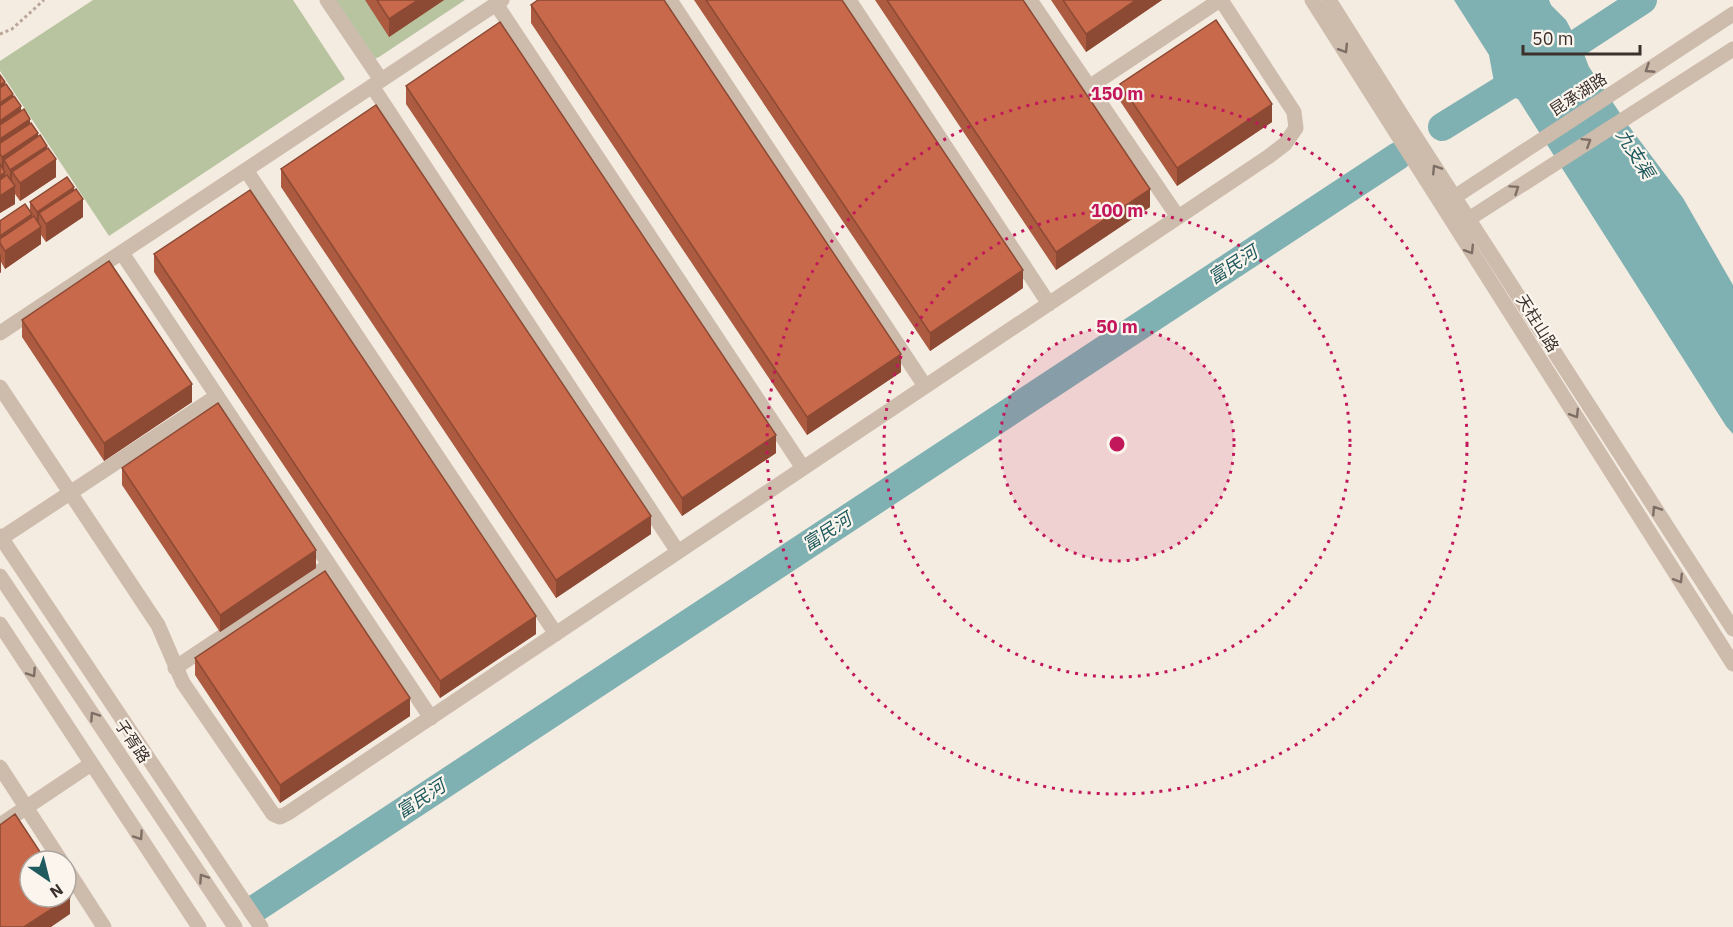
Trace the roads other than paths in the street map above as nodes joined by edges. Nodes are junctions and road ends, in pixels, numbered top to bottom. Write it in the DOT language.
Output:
graph roads {
  1 [pos="327,0"];
  2 [pos="670,0"];
  3 [pos="849,0"];
  4 [pos="1030,0"];
  5 [pos="1220,0"];
  6 [pos="1312,0"];
  7 [pos="1329,0"];
  8 [pos="499,2"];
  9 [pos="1733,14"];
  10 [pos="1733,49"];
  11 [pos="376,83"];
  12 [pos="1089,87"];
  13 [pos="246,170"];
  14 [pos="1448,201"];
  15 [pos="1178,217"];
  16 [pos="1462,223"];
  17 [pos="122,252"];
  18 [pos="1049,304"];
  19 [pos="0,333"];
  20 [pos="926,386"];
  21 [pos="0,387"];
  22 [pos="217,396"];
  23 [pos="803,468"];
  24 [pos="70,493"];
  25 [pos="1,538"];
  26 [pos="678,552"];
  27 [pos="329,565"];
  28 [pos="0,576"];
  29 [pos="0,624"];
  30 [pos="1733,629"];
  31 [pos="556,634"];
  32 [pos="1733,664"];
  33 [pos="176,668"];
  34 [pos="431,718"];
  35 [pos="91,764"];
  36 [pos="0,767"];
  37 [pos="26,807"];
  38 [pos="0,825"];
  39 [pos="53,849"];
  40 [pos="78,887"];
  41 [pos="104,927"];
  42 [pos="199,927"];
  43 [pos="235,927"];
  44 [pos="261,927"];
  1 -- 11 [label="street"];
  2 -- 20 [label="street"];
  3 -- 18 [label="street"];
  4 -- 12 [label="street"];
  5 -- 12 [label="street"];
  5 -- 15 [label="street"];
  6 -- 14 [label="street, 天柱山路, one-way"];
  14 -- 7 [label="street, 天柱山路, one-way"];
  8 -- 11 [label="street"];
  8 -- 23 [label="street"];
  9 -- 14 [label="street, 昆承湖路, one-way"];
  16 -- 10 [label="street, one-way"];
  11 -- 13 [label="street"];
  11 -- 26 [label="street"];
  12 -- 15 [label="street"];
  13 -- 17 [label="street"];
  13 -- 31 [label="street"];
  14 -- 16 [label="street, 天柱山路"];
  15 -- 18 [label="street"];
  30 -- 16 [label="street, 天柱山路, one-way"];
  16 -- 32 [label="street, 天柱山路, one-way"];
  17 -- 19 [label="street"];
  17 -- 22 [label="street"];
  18 -- 20 [label="street"];
  20 -- 23 [label="street"];
  21 -- 24 [label="street"];
  22 -- 24 [label="street"];
  22 -- 27 [label="street"];
  23 -- 26 [label="street"];
  24 -- 25 [label="street"];
  24 -- 33 [label="street"];
  25 -- 44 [label="street"];
  26 -- 31 [label="street"];
  27 -- 33 [label="street"];
  27 -- 34 [label="street"];
  43 -- 28 [label="street, 子胥路, one-way"];
  29 -- 35 [label="street, one-way"];
  31 -- 34 [label="street"];
  33 -- 34 [label="street"];
  35 -- 37 [label="street"];
  35 -- 42 [label="street, one-way"];
  36 -- 37 [label="street"];
  37 -- 38 [label="street"];
  37 -- 39 [label="street"];
  40 -- 41 [label="street"];
}
